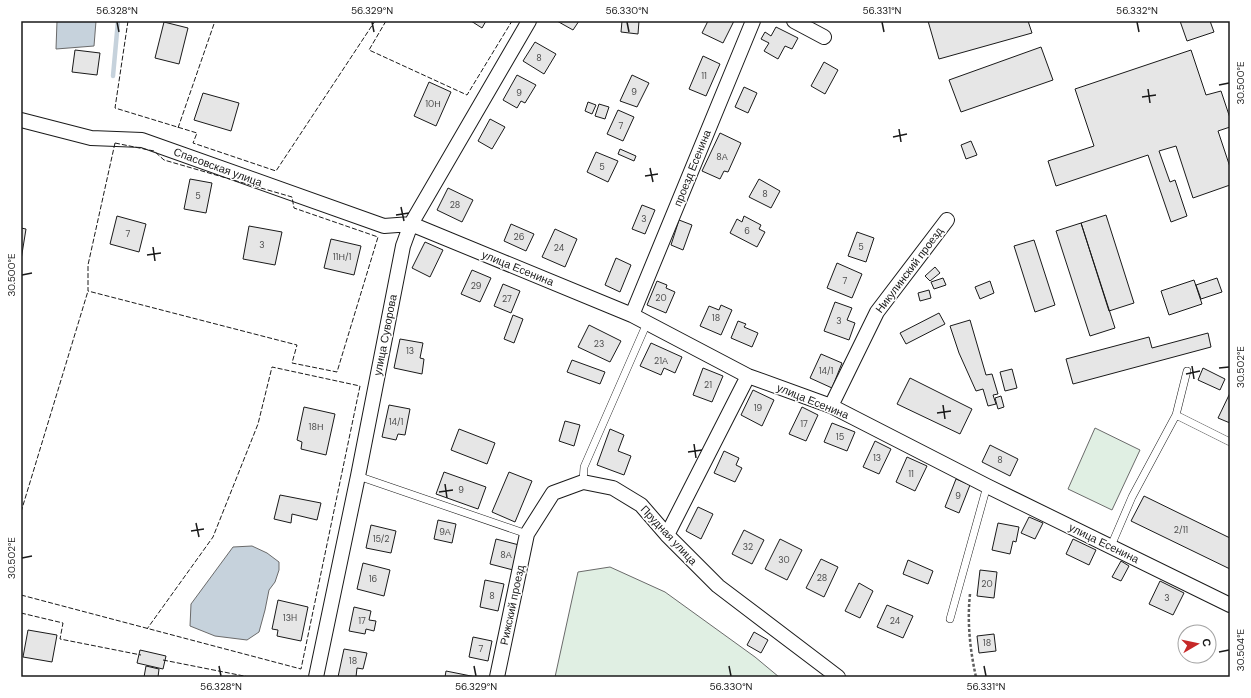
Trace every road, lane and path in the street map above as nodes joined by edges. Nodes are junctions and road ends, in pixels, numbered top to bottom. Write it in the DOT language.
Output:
graph roads {
  1 [pos="529,21"];
  2 [pos="753,21"];
  3 [pos="794,21"];
  4 [pos="824,37"];
  5 [pos="21,120"];
  6 [pos="947,220"];
  7 [pos="411,224"];
  8 [pos="632,315"];
  9 [pos="646,323"];
  10 [pos="1187,371"];
  11 [pos="748,376"];
  12 [pos="831,406"];
  13 [pos="1176,415"];
  14 [pos="1230,442"];
  15 [pos="358,476"];
  16 [pos="584,482"];
  17 [pos="987,486"];
  18 [pos="527,534"];
  19 [pos="667,535"];
  20 [pos="1111,546"];
  21 [pos="970,587"];
  22 [pos="1230,605"];
  23 [pos="950,619"];
  24 [pos="316,677"];
  25 [pos="497,677"];
  26 [pos="838,677"];
  27 [pos="976,677"];
  1 -- 7 [label="street, улица Суворова"];
  2 -- 8 [label="street, проезд Есенина"];
  3 -- 4 [label="street"];
  5 -- 7 [label="street, Спасовская улица"];
  6 -- 12 [label="street, Никулинский проезд"];
  7 -- 8 [label="street, улица Есенина"];
  7 -- 15 [label="street, улица Суворова"];
  8 -- 9 [label="street, улица Есенина"];
  9 -- 11 [label="street, улица Есенина"];
  9 -- 16 [label="lane"];
  10 -- 13 [label="lane"];
  11 -- 12 [label="street, улица Есенина"];
  11 -- 19 [label="street"];
  12 -- 17 [label="street, улица Есенина"];
  13 -- 14 [label="lane"];
  13 -- 20 [label="lane"];
  15 -- 18 [label="lane"];
  15 -- 24 [label="street, улица Суворова"];
  16 -- 18 [label="street"];
  16 -- 19 [label="street, Прудная улица"];
  17 -- 20 [label="street, улица Есенина"];
  17 -- 23 [label="lane"];
  18 -- 25 [label="street, Рижский проезд"];
  19 -- 26 [label="street, Прудная улица"];
  20 -- 22 [label="street, улица Есенина"];
  21 -- 27 [label="path"];
}
